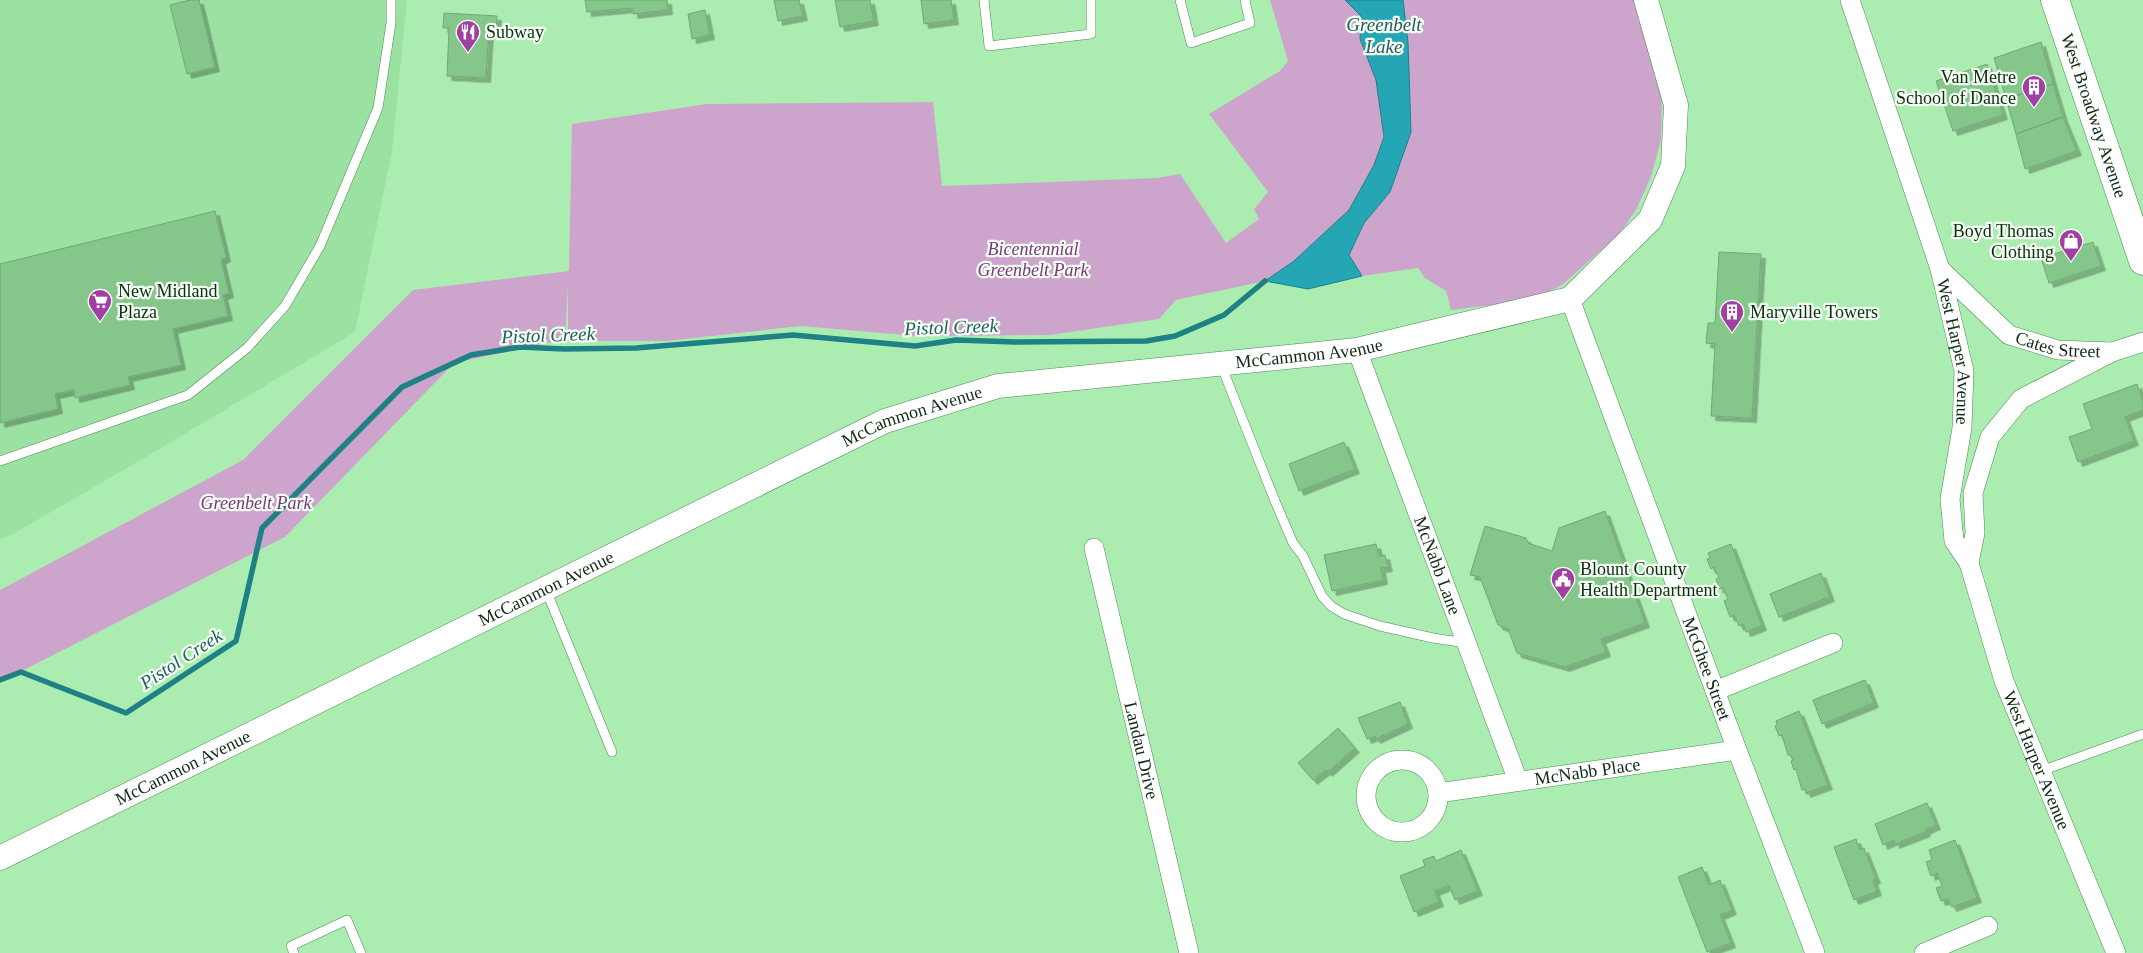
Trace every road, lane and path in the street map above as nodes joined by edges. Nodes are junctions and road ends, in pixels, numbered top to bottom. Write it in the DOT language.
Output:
graph roads {
  1 [pos="391,0"];
  2 [pos="984,0"];
  3 [pos="1091,0"];
  4 [pos="1180,0"];
  5 [pos="1245,0"];
  6 [pos="1646,0"];
  7 [pos="1850,0"];
  8 [pos="2055,0"];
  9 [pos="2143,261"];
  10 [pos="1940,269"];
  11 [pos="1570,299"];
  12 [pos="2143,342"];
  13 [pos="1357,350"];
  14 [pos="2112,352"];
  15 [pos="1221,363"];
  16 [pos="0,461"];
  17 [pos="1094,548"];
  18 [pos="1969,563"];
  19 [pos="545,589"];
  20 [pos="1466,643"];
  21 [pos="1834,643"];
  22 [pos="1715,691"];
  23 [pos="2143,734"];
  24 [pos="1737,750"];
  25 [pos="612,752"];
  26 [pos="2041,771"];
  27 [pos="1518,781"];
  28 [pos="1438,793"];
  29 [pos="0,858"];
  30 [pos="1988,926"];
  31 [pos="294,953"];
  32 [pos="361,953"];
  33 [pos="1189,953"];
  34 [pos="1815,953"];
  35 [pos="1924,953"];
  36 [pos="2116,953"];
  1 -- 16 [label="lane"];
  2 -- 3 [label="lane"];
  4 -- 5 [label="lane"];
  6 -- 11 [label="street"];
  7 -- 10 [label="street, West Harper Avenue"];
  8 -- 9 [label="main road, West Broadway Avenue"];
  10 -- 14 [label="street, Cates Street"];
  10 -- 18 [label="street, West Harper Avenue"];
  11 -- 13 [label="street, McCammon Avenue"];
  11 -- 22 [label="street, McGhee Street"];
  12 -- 14 [label="street, Cates Street"];
  13 -- 15 [label="street, McCammon Avenue"];
  13 -- 20 [label="street, McNabb Lane"];
  14 -- 18 [label="street, West Harper Avenue"];
  15 -- 19 [label="street, McCammon Avenue"];
  15 -- 20 [label="lane"];
  17 -- 33 [label="street, Landau Drive"];
  18 -- 26 [label="street, West Harper Avenue"];
  19 -- 25 [label="lane"];
  19 -- 29 [label="street, McCammon Avenue"];
  20 -- 27 [label="street, McNabb Lane"];
  21 -- 22 [label="street"];
  22 -- 24 [label="street, McGhee Street"];
  23 -- 26 [label="lane"];
  24 -- 27 [label="street, McNabb Place"];
  24 -- 34 [label="street, McGhee Street"];
  26 -- 36 [label="street, West Harper Avenue"];
  27 -- 28 [label="street, McNabb Place"];
  30 -- 35 [label="street"];
  31 -- 32 [label="lane"];
}
